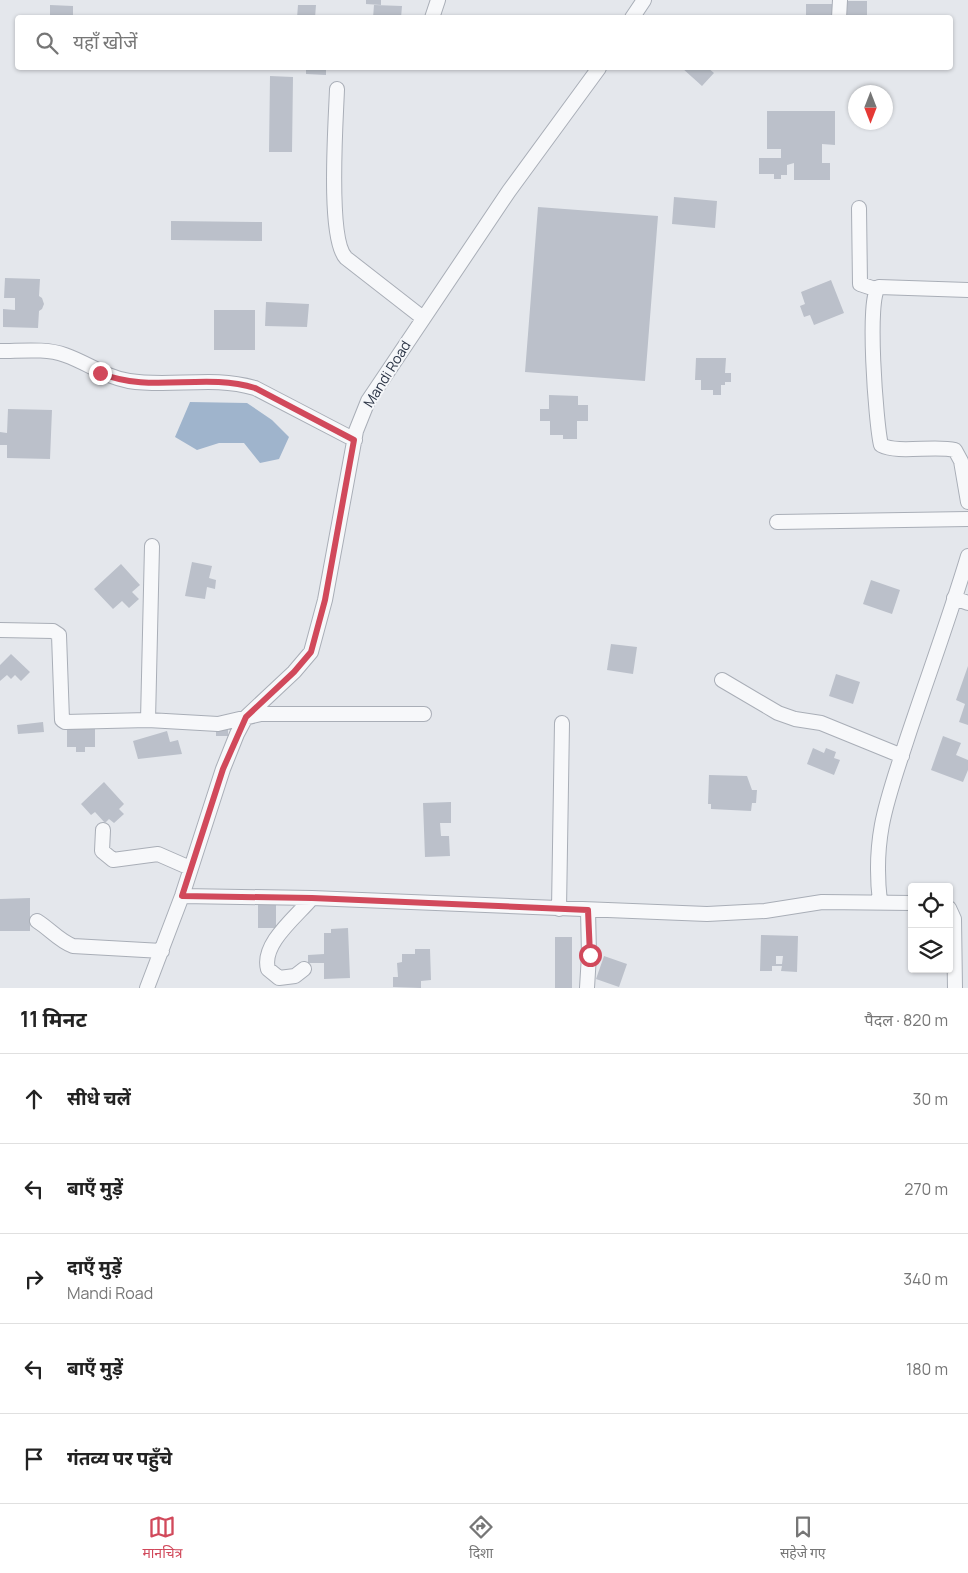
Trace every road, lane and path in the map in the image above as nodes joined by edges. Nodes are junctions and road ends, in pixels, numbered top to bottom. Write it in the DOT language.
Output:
graph roads {
  1 [pos="438,0"];
  2 [pos="644,0"];
  3 [pos="840,0"];
  4 [pos="433,15"];
  5 [pos="634,15"];
  6 [pos="839,15"];
  7 [pos="598,70"];
  8 [pos="337,90"];
  9 [pos="859,208"];
  10 [pos="875,289"];
  11 [pos="968,290"];
  12 [pos="423,318"];
  13 [pos="0,351"];
  14 [pos="354,440"];
  15 [pos="968,502"];
  16 [pos="968,518"];
  17 [pos="777,522"];
  18 [pos="152,546"];
  19 [pos="968,556"];
  20 [pos="954,598"];
  21 [pos="968,603"];
  22 [pos="0,630"];
  23 [pos="722,680"];
  24 [pos="424,714"];
  25 [pos="246,717"];
  26 [pos="148,720"];
  27 [pos="562,723"];
  28 [pos="902,756"];
  29 [pos="103,830"];
  30 [pos="190,868"];
  31 [pos="182,896"];
  32 [pos="312,898"];
  33 [pos="880,902"];
  34 [pos="908,903"];
  35 [pos="559,909"];
  36 [pos="588,910"];
  37 [pos="953,917"];
  38 [pos="37,921"];
  39 [pos="162,951"];
  40 [pos="304,969"];
  41 [pos="148,988"];
  42 [pos="587,988"];
  43 [pos="955,988"];
  1 -- 4 [label="street"];
  2 -- 5 [label="street"];
  3 -- 6 [label="street"];
  7 -- 12 [label="street, Mandi Road"];
  8 -- 12 [label="street"];
  9 -- 10 [label="street"];
  10 -- 11 [label="street"];
  10 -- 15 [label="street"];
  12 -- 14 [label="street, Mandi Road"];
  13 -- 14 [label="street"];
  14 -- 25 [label="street, Mandi Road"];
  16 -- 17 [label="street"];
  18 -- 26 [label="street"];
  19 -- 20 [label="street"];
  20 -- 21 [label="street"];
  20 -- 28 [label="street"];
  22 -- 26 [label="street"];
  23 -- 28 [label="street"];
  24 -- 25 [label="street"];
  25 -- 26 [label="street"];
  25 -- 30 [label="street, Mandi Road"];
  27 -- 35 [label="street"];
  28 -- 33 [label="street"];
  29 -- 30 [label="street"];
  30 -- 31 [label="street, Mandi Road"];
  31 -- 32 [label="street"];
  31 -- 39 [label="street, Mandi Road"];
  32 -- 35 [label="street"];
  32 -- 40 [label="street"];
  33 -- 34 [label="street"];
  33 -- 36 [label="street"];
  35 -- 36 [label="street"];
  36 -- 42 [label="street"];
  37 -- 43 [label="street"];
  38 -- 39 [label="street"];
  39 -- 41 [label="street, Mandi Road"];
}
